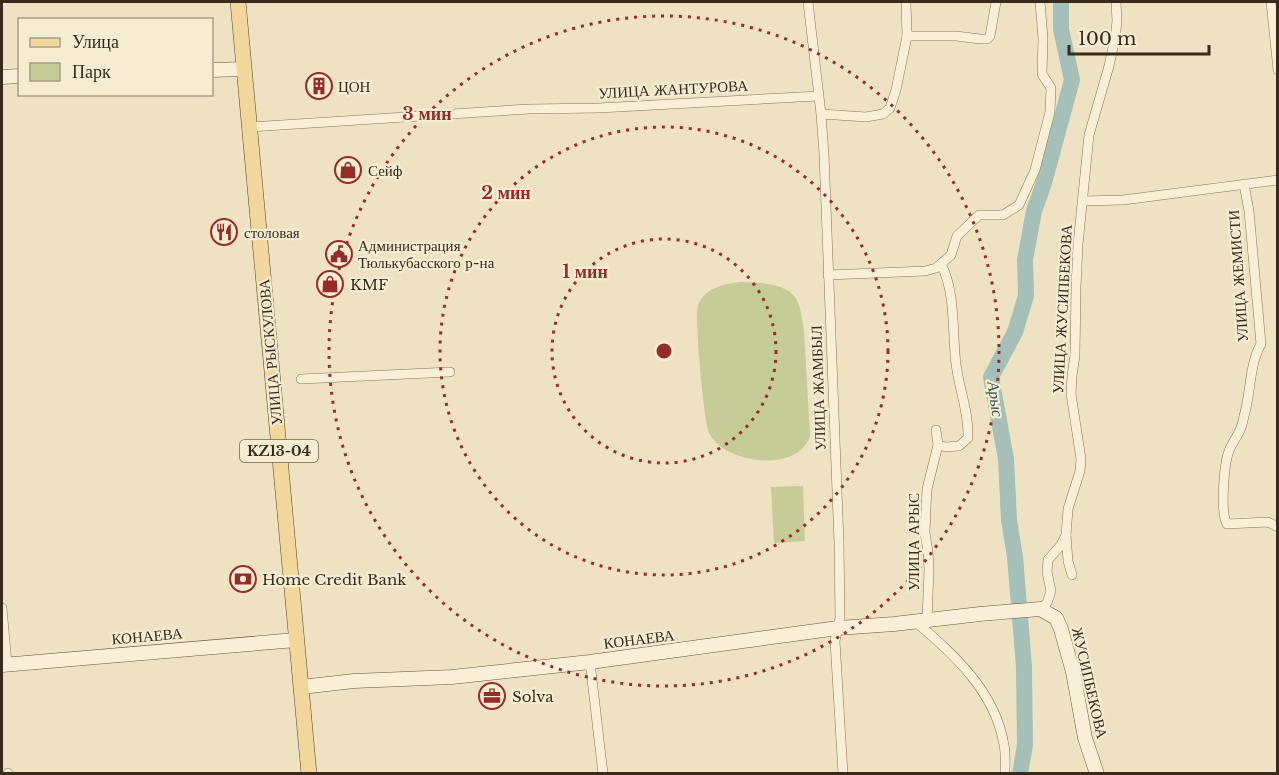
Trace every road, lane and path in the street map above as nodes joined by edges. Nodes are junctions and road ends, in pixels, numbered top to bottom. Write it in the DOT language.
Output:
graph roads {
  1 [pos="238,2"];
  2 [pos="808,2"];
  3 [pos="906,2"];
  4 [pos="996,2"];
  5 [pos="1040,2"];
  6 [pos="1116,2"];
  7 [pos="1271,2"];
  8 [pos="907,36"];
  9 [pos="244,69"];
  10 [pos="213,70"];
  11 [pos="1278,70"];
  12 [pos="18,76"];
  13 [pos="2,77"];
  14 [pos="818,96"];
  15 [pos="821,114"];
  16 [pos="250,128"];
  17 [pos="1278,180"];
  18 [pos="1244,184"];
  19 [pos="1083,201"];
  20 [pos="941,264"];
  21 [pos="828,275"];
  22 [pos="450,372"];
  23 [pos="301,380"];
  24 [pos="936,430"];
  25 [pos="938,445"];
  26 [pos="1278,527"];
  27 [pos="1066,535"];
  28 [pos="1072,575"];
  29 [pos="2,608"];
  30 [pos="1040,609"];
  31 [pos="921,621"];
  32 [pos="838,628"];
  33 [pos="296,640"];
  34 [pos="590,662"];
  35 [pos="4,664"];
  36 [pos="301,687"];
  37 [pos="309,774"];
  38 [pos="603,774"];
  39 [pos="843,774"];
  40 [pos="1005,774"];
  41 [pos="1097,774"];
  1 -- 9 [label="main road, УЛИЦА РЫСКУЛОВА / KZ13-04"];
  2 -- 14 [label="street, УЛИЦА ЖАМБЫЛ"];
  3 -- 8 [label="street"];
  4 -- 8 [label="street"];
  5 -- 20 [label="street"];
  6 -- 19 [label="street, УЛИЦА ЖУСИПБЕКОВА"];
  7 -- 11 [label="street"];
  8 -- 15 [label="street"];
  9 -- 10 [label="street"];
  9 -- 16 [label="main road, УЛИЦА РЫСКУЛОВА / KZ13-04"];
  12 -- 13 [label="street"];
  14 -- 15 [label="street, УЛИЦА ЖАМБЫЛ"];
  14 -- 16 [label="street, УЛИЦА ЖАНТУРОВА"];
  15 -- 21 [label="street, УЛИЦА ЖАМБЫЛ"];
  16 -- 33 [label="main road, УЛИЦА РЫСКУЛОВА / KZ13-04"];
  17 -- 18 [label="street"];
  18 -- 19 [label="street"];
  18 -- 26 [label="street, УЛИЦА ЖЕМИСТИ"];
  19 -- 27 [label="street, УЛИЦА ЖУСИПБЕКОВА"];
  20 -- 21 [label="street"];
  20 -- 25 [label="street"];
  21 -- 32 [label="street, УЛИЦА ЖАМБЫЛ"];
  22 -- 23 [label="street"];
  24 -- 25 [label="street, УЛИЦА АРЫС"];
  25 -- 31 [label="street, УЛИЦА АРЫС"];
  27 -- 28 [label="street"];
  27 -- 30 [label="street, УЛИЦА ЖУСИПБЕКОВА"];
  29 -- 35 [label="street"];
  30 -- 31 [label="street, КОНАЕВА"];
  30 -- 41 [label="street, ЖУСИПБЕКОВА"];
  31 -- 32 [label="street, КОНАЕВА"];
  31 -- 40 [label="street"];
  32 -- 34 [label="street, КОНАЕВА"];
  32 -- 39 [label="street, УЛИЦА ЖАМБЫЛ"];
  33 -- 35 [label="street, КОНАЕВА"];
  33 -- 36 [label="main road, УЛИЦА РЫСКУЛОВА / KZ13-04"];
  34 -- 36 [label="street, КОНАЕВА"];
  34 -- 38 [label="street"];
  36 -- 37 [label="main road, УЛИЦА РЫСКУЛОВА / KZ13-04"];
}
